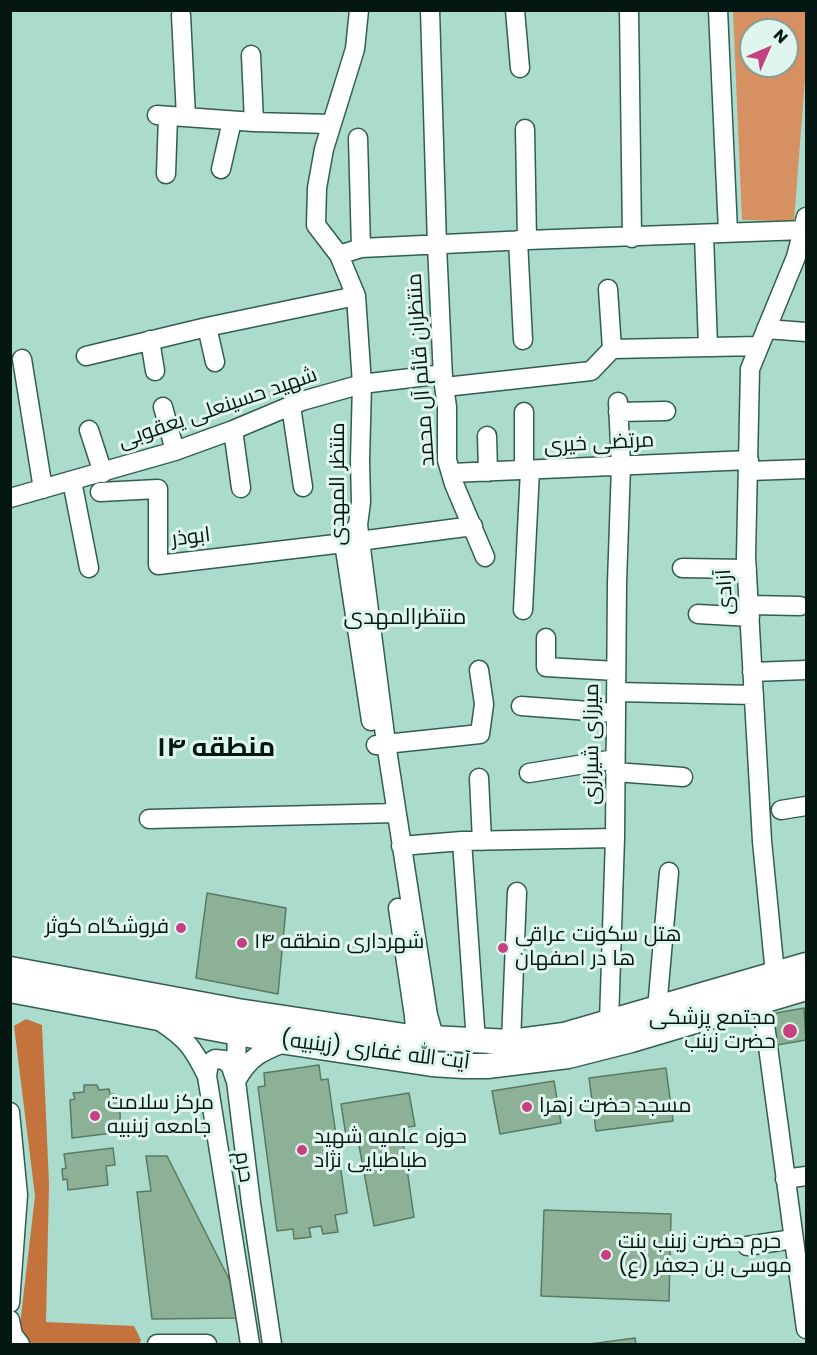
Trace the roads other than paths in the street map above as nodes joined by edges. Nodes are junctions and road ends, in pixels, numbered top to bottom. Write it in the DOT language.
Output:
graph roads {
  1 [pos="359,10"];
  2 [pos="430,10"];
  3 [pos="515,10"];
  4 [pos="629,10"];
  5 [pos="718,10"];
  6 [pos="181,15"];
  7 [pos="251,55"];
  8 [pos="520,68"];
  9 [pos="171,116"];
  10 [pos="232,121"];
  11 [pos="254,122"];
  12 [pos="331,124"];
  13 [pos="525,129"];
  14 [pos="358,138"];
  15 [pos="221,169"];
  16 [pos="166,174"];
  17 [pos="805,224"];
  18 [pos="728,232"];
  19 [pos="704,235"];
  20 [pos="632,238"];
  21 [pos="523,240"];
  22 [pos="436,245"];
  23 [pos="361,248"];
  24 [pos="339,255"];
  25 [pos="801,258"];
  26 [pos="608,289"];
  27 [pos="356,296"];
  28 [pos="207,327"];
  29 [pos="766,329"];
  30 [pos="807,332"];
  31 [pos="150,340"];
  32 [pos="523,340"];
  33 [pos="708,346"];
  34 [pos="759,346"];
  35 [pos="612,349"];
  36 [pos="86,356"];
  37 [pos="22,359"];
  38 [pos="215,363"];
  39 [pos="155,371"];
  40 [pos="444,380"];
  41 [pos="362,384"];
  42 [pos="291,406"];
  43 [pos="163,407"];
  44 [pos="666,411"];
  45 [pos="524,412"];
  46 [pos="89,430"];
  47 [pos="233,430"];
  48 [pos="487,436"];
  49 [pos="176,451"];
  50 [pos="749,465"];
  51 [pos="621,466"];
  52 [pos="807,469"];
  53 [pos="527,470"];
  54 [pos="488,472"];
  55 [pos="103,473"];
  56 [pos="451,473"];
  57 [pos="72,481"];
  58 [pos="241,488"];
  59 [pos="303,488"];
  60 [pos="44,489"];
  61 [pos="100,492"];
  62 [pos="10,498"];
  63 [pos="473,526"];
  64 [pos="354,536"];
  65 [pos="485,557"];
  66 [pos="89,568"];
  67 [pos="682,568"];
  68 [pos="747,569"];
  69 [pos="800,606"];
  70 [pos="524,610"];
  71 [pos="749,611"];
  72 [pos="698,614"];
  73 [pos="546,638"];
  74 [pos="479,670"];
  75 [pos="807,670"];
  76 [pos="616,671"];
  77 [pos="752,672"];
  78 [pos="616,692"];
  79 [pos="754,695"];
  80 [pos="521,706"];
  81 [pos="616,713"];
  82 [pos="380,744"];
  83 [pos="615,765"];
  84 [pos="529,773"];
  85 [pos="682,777"];
  86 [pos="479,778"];
  87 [pos="807,806"];
  88 [pos="781,810"];
  89 [pos="390,813"];
  90 [pos="149,819"];
  91 [pos="615,838"];
  92 [pos="462,841"];
  93 [pos="482,841"];
  94 [pos="401,846"];
  95 [pos="669,872"];
  96 [pos="517,892"];
  97 [pos="807,964"];
  98 [pos="10,969"];
  99 [pos="775,974"];
  100 [pos="807,988"];
  101 [pos="10,990"];
  102 [pos="762,1002"];
  103 [pos="657,1009"];
  104 [pos="155,1017"];
  105 [pos="237,1022"];
  106 [pos="609,1022"];
  107 [pos="422,1027"];
  108 [pos="286,1042"];
  109 [pos="476,1042"];
  110 [pos="511,1042"];
  111 [pos="207,1076"];
  112 [pos="236,1081"];
  113 [pos="10,1112"];
  114 [pos="807,1176"];
  115 [pos="785,1179"];
  116 [pos="793,1239"];
  117 [pos="747,1246"];
  118 [pos="10,1303"];
  119 [pos="10,1320"];
  120 [pos="807,1329"];
  121 [pos="20,1344"];
  122 [pos="157,1344"];
  123 [pos="207,1344"];
  124 [pos="249,1344"];
  125 [pos="272,1344"];
  1 -- 12 [label="street, منتظر المهدی"];
  2 -- 22 [label="street, منتظران قائم آل محمد"];
  3 -- 8 [label="street"];
  4 -- 20 [label="street"];
  5 -- 18 [label="street"];
  6 -- 9 [label="street"];
  7 -- 11 [label="street"];
  9 -- 10 [label="street"];
  9 -- 16 [label="street"];
  10 -- 11 [label="street"];
  10 -- 15 [label="street"];
  11 -- 12 [label="street"];
  12 -- 24 [label="street, منتظر المهدی"];
  13 -- 21 [label="street"];
  14 -- 23 [label="street"];
  17 -- 18 [label="street"];
  17 -- 25 [label="street, آزادی"];
  18 -- 19 [label="street"];
  19 -- 20 [label="street"];
  19 -- 33 [label="street"];
  20 -- 21 [label="street"];
  21 -- 22 [label="street"];
  21 -- 32 [label="street"];
  22 -- 23 [label="street"];
  22 -- 40 [label="street, منتظران قائم آل محمد"];
  23 -- 24 [label="street"];
  24 -- 27 [label="street, منتظر المهدی"];
  25 -- 29 [label="street, آزادی"];
  26 -- 35 [label="street"];
  27 -- 28 [label="street"];
  27 -- 41 [label="street, منتظر المهدی"];
  28 -- 31 [label="street"];
  28 -- 38 [label="street"];
  29 -- 30 [label="street"];
  29 -- 34 [label="street, آزادی"];
  31 -- 36 [label="street"];
  31 -- 39 [label="street"];
  33 -- 34 [label="street"];
  33 -- 35 [label="street"];
  34 -- 50 [label="street, آزادی"];
  35 -- 40 [label="street, شهید حسینعلی یعقوبی"];
  37 -- 60 [label="street"];
  40 -- 41 [label="street, شهید حسینعلی یعقوبی"];
  40 -- 56 [label="street, منتظران قائم آل محمد"];
  41 -- 42 [label="street, شهید حسینعلی یعقوبی"];
  41 -- 64 [label="street, منتظر المهدی"];
  42 -- 47 [label="street, شهید حسینعلی یعقوبی"];
  42 -- 59 [label="street"];
  43 -- 49 [label="street"];
  44 -- 51 [label="street, میرزای شیرازی"];
  45 -- 53 [label="street"];
  46 -- 55 [label="street"];
  47 -- 49 [label="street, شهید حسینعلی یعقوبی"];
  47 -- 58 [label="street"];
  48 -- 54 [label="street"];
  49 -- 55 [label="street, شهید حسینعلی یعقوبی"];
  50 -- 51 [label="street, مرتضی خیری"];
  50 -- 52 [label="street, مرتضی خیری"];
  50 -- 68 [label="street, آزادی"];
  51 -- 53 [label="street, مرتضی خیری"];
  51 -- 76 [label="street, میرزای شیرازی"];
  53 -- 54 [label="street, مرتضی خیری"];
  53 -- 70 [label="street"];
  54 -- 56 [label="street, مرتضی خیری"];
  55 -- 57 [label="street, شهید حسینعلی یعقوبی"];
  56 -- 63 [label="street, منتظران قائم آل محمد"];
  57 -- 60 [label="street, شهید حسینعلی یعقوبی"];
  57 -- 66 [label="street"];
  60 -- 62 [label="street, شهید حسینعلی یعقوبی"];
  61 -- 64 [label="street, ابوذر"];
  63 -- 64 [label="street"];
  63 -- 65 [label="street, منتظران قائم آل محمد"];
  64 -- 82 [label="street, منتظر المهدی"];
  67 -- 68 [label="street"];
  68 -- 71 [label="street, آزادی"];
  69 -- 71 [label="street"];
  71 -- 72 [label="street"];
  71 -- 77 [label="street, آزادی"];
  73 -- 76 [label="street"];
  74 -- 82 [label="street"];
  75 -- 77 [label="street"];
  76 -- 78 [label="street, میرزای شیرازی"];
  77 -- 79 [label="street, آزادی"];
  78 -- 79 [label="street"];
  78 -- 81 [label="street, میرزای شیرازی"];
  79 -- 99 [label="street, آزادی"];
  80 -- 81 [label="street"];
  81 -- 83 [label="street, میرزای شیرازی"];
  82 -- 89 [label="street, منتظر المهدی"];
  83 -- 84 [label="street"];
  83 -- 85 [label="street"];
  83 -- 91 [label="street, میرزای شیرازی"];
  86 -- 93 [label="street"];
  87 -- 88 [label="street"];
  89 -- 90 [label="street"];
  89 -- 94 [label="street, منتظر المهدی"];
  89 -- 107 [label="street"];
  91 -- 93 [label="street"];
  91 -- 106 [label="street, میرزای شیرازی"];
  92 -- 93 [label="street"];
  92 -- 94 [label="street"];
  92 -- 109 [label="street"];
  94 -- 107 [label="street, منتظر المهدی"];
  95 -- 103 [label="street"];
  96 -- 110 [label="street"];
  97 -- 99 [label="main road, آیت الله غفاری (زینبیه)"];
  98 -- 105 [label="main road, آیت الله غفاری (زینبیه)"];
  99 -- 103 [label="main road, آیت الله غفاری (زینبیه)"];
  100 -- 102 [label="main road, آیت الله غفاری (زینبیه)"];
  101 -- 104 [label="main road, آیت الله غفاری (زینبیه)"];
  102 -- 108 [label="main road, آیت الله غفاری (زینبیه)"];
  102 -- 115 [label="street"];
  103 -- 106 [label="main road, آیت الله غفاری (زینبیه)"];
  104 -- 105 [label="main road, آیت الله غفاری (زینبیه)"];
  104 -- 111 [label="street, حرم"];
  105 -- 107 [label="main road, آیت الله غفاری (زینبیه)"];
  105 -- 108 [label="main road, آیت الله غفاری (زینبیه)"];
  105 -- 112 [label="street, حرم"];
  106 -- 110 [label="main road, آیت الله غفاری (زینبیه)"];
  107 -- 109 [label="main road, آیت الله غفاری (زینبیه)"];
  108 -- 112 [label="street"];
  109 -- 110 [label="main road, آیت الله غفاری (زینبیه)"];
  111 -- 112 [label="street"];
  111 -- 124 [label="street, حرم"];
  112 -- 125 [label="street, حرم"];
  113 -- 118 [label="street"];
  114 -- 115 [label="street"];
  115 -- 116 [label="street"];
  116 -- 117 [label="street"];
  116 -- 120 [label="street"];
  119 -- 121 [label="street"];
  122 -- 123 [label="street"];
}
